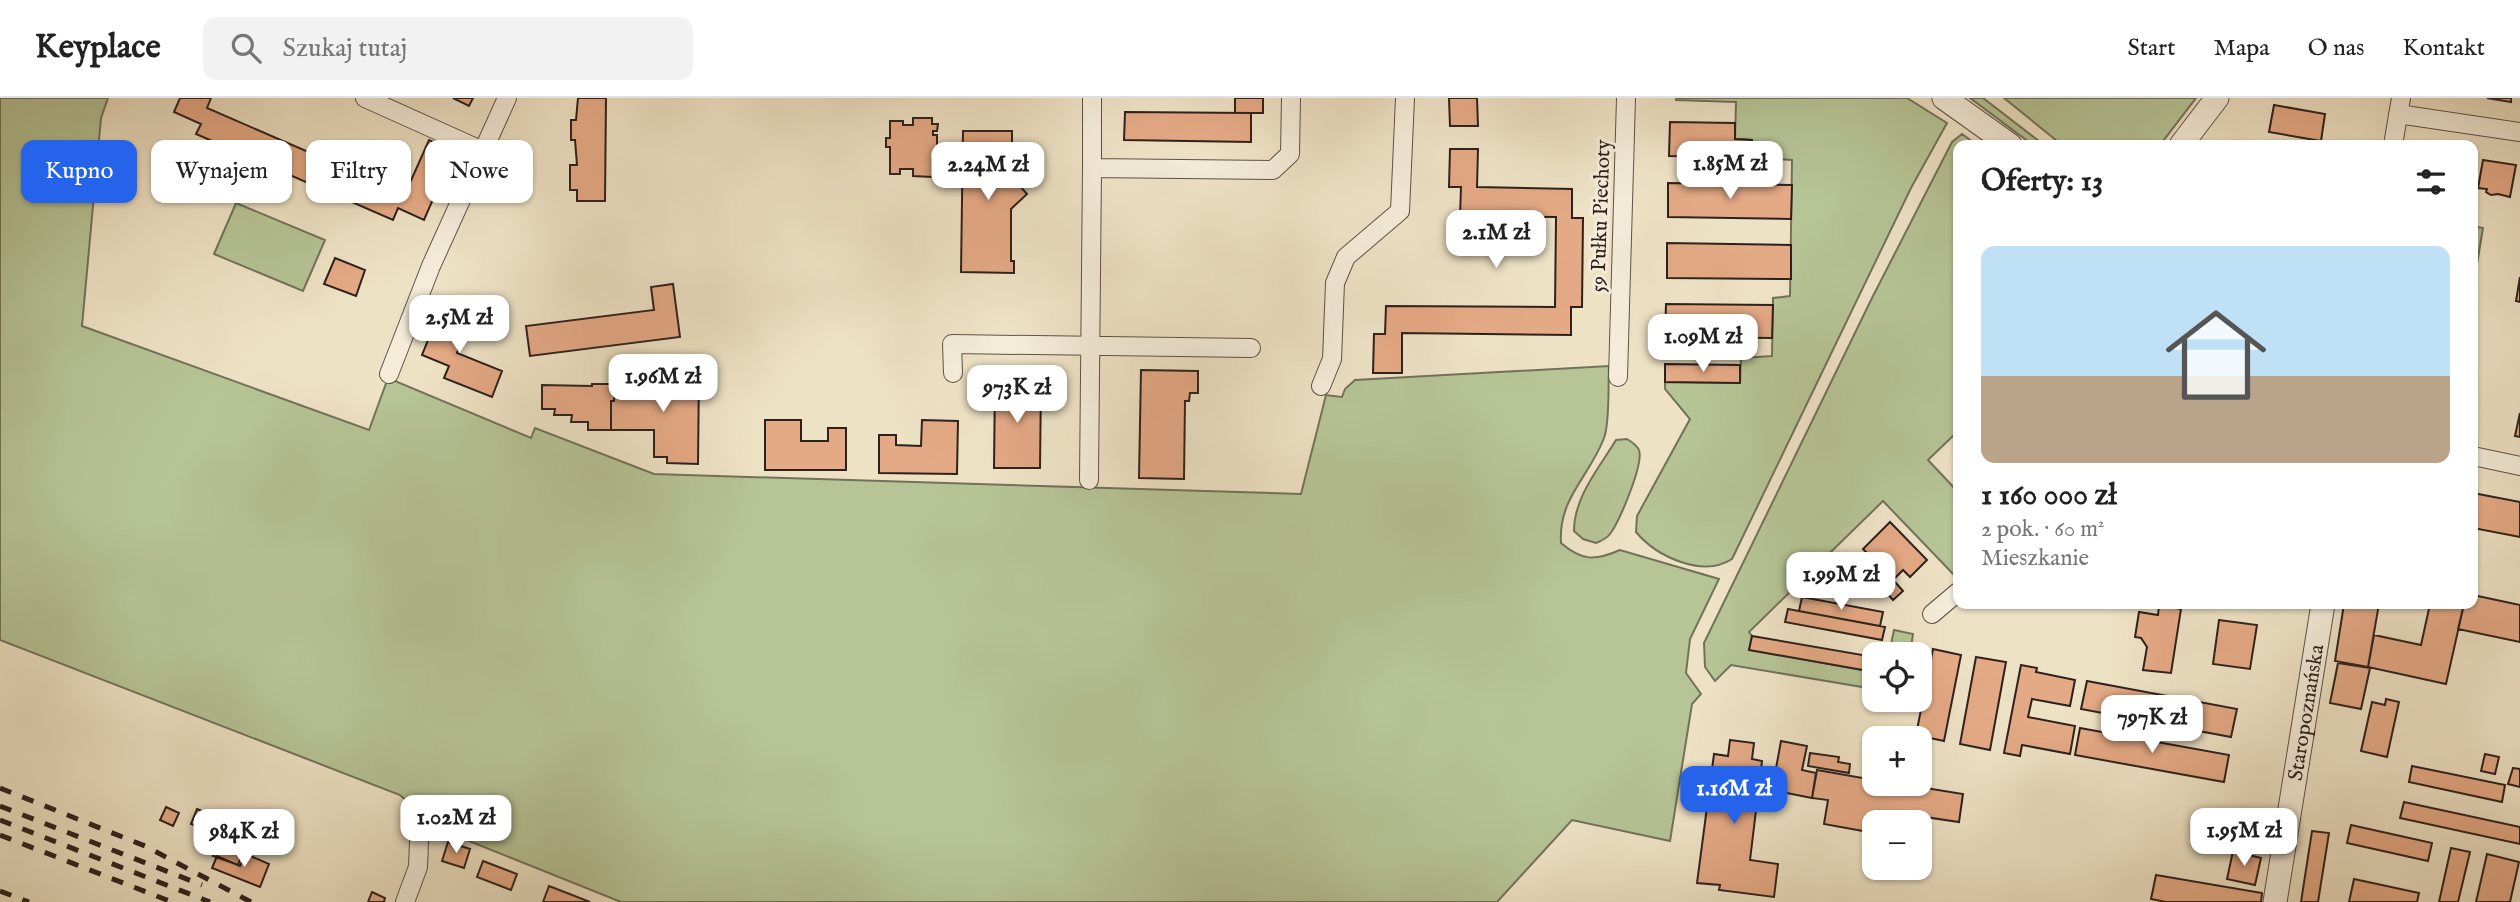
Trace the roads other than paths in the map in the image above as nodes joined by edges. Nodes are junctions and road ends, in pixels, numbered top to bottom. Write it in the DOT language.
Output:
graph roads {
  1 [pos="365,98"];
  2 [pos="507,98"];
  3 [pos="1092,98"];
  4 [pos="1290,98"];
  5 [pos="1405,98"];
  6 [pos="1626,98"];
  7 [pos="1944,98"];
  8 [pos="2217,98"];
  9 [pos="2400,106"];
  10 [pos="2520,132"];
  11 [pos="459,140"];
  12 [pos="488,140"];
  13 [pos="2003,140"];
  14 [pos="2185,140"];
  15 [pos="2394,140"];
  16 [pos="1092,168"];
  17 [pos="459,203"];
  18 [pos="1090,345"];
  19 [pos="1251,348"];
  20 [pos="953,373"];
  21 [pos="389,374"];
  22 [pos="1618,377"];
  23 [pos="1321,386"];
  24 [pos="2478,457"];
  25 [pos="2520,466"];
  26 [pos="1089,480"];
  27 [pos="1953,596"];
  28 [pos="2322,609"];
  29 [pos="1932,614"];
  30 [pos="419,842"];
  31 [pos="405,902"];
  32 [pos="2275,902"];
  1 -- 11 [label="street"];
  2 -- 12 [label="street"];
  3 -- 16 [label="street"];
  4 -- 16 [label="street"];
  5 -- 23 [label="street"];
  6 -- 22 [label="street, 59 Pułku Piechoty"];
  7 -- 13 [label="street"];
  8 -- 14 [label="street"];
  9 -- 10 [label="street"];
  9 -- 15 [label="street"];
  16 -- 18 [label="street"];
  17 -- 21 [label="street"];
  18 -- 19 [label="street"];
  18 -- 20 [label="street"];
  18 -- 26 [label="street"];
  24 -- 25 [label="street"];
  27 -- 29 [label="street"];
  28 -- 32 [label="street, Staropoznańska"];
  30 -- 31 [label="street"];
}
